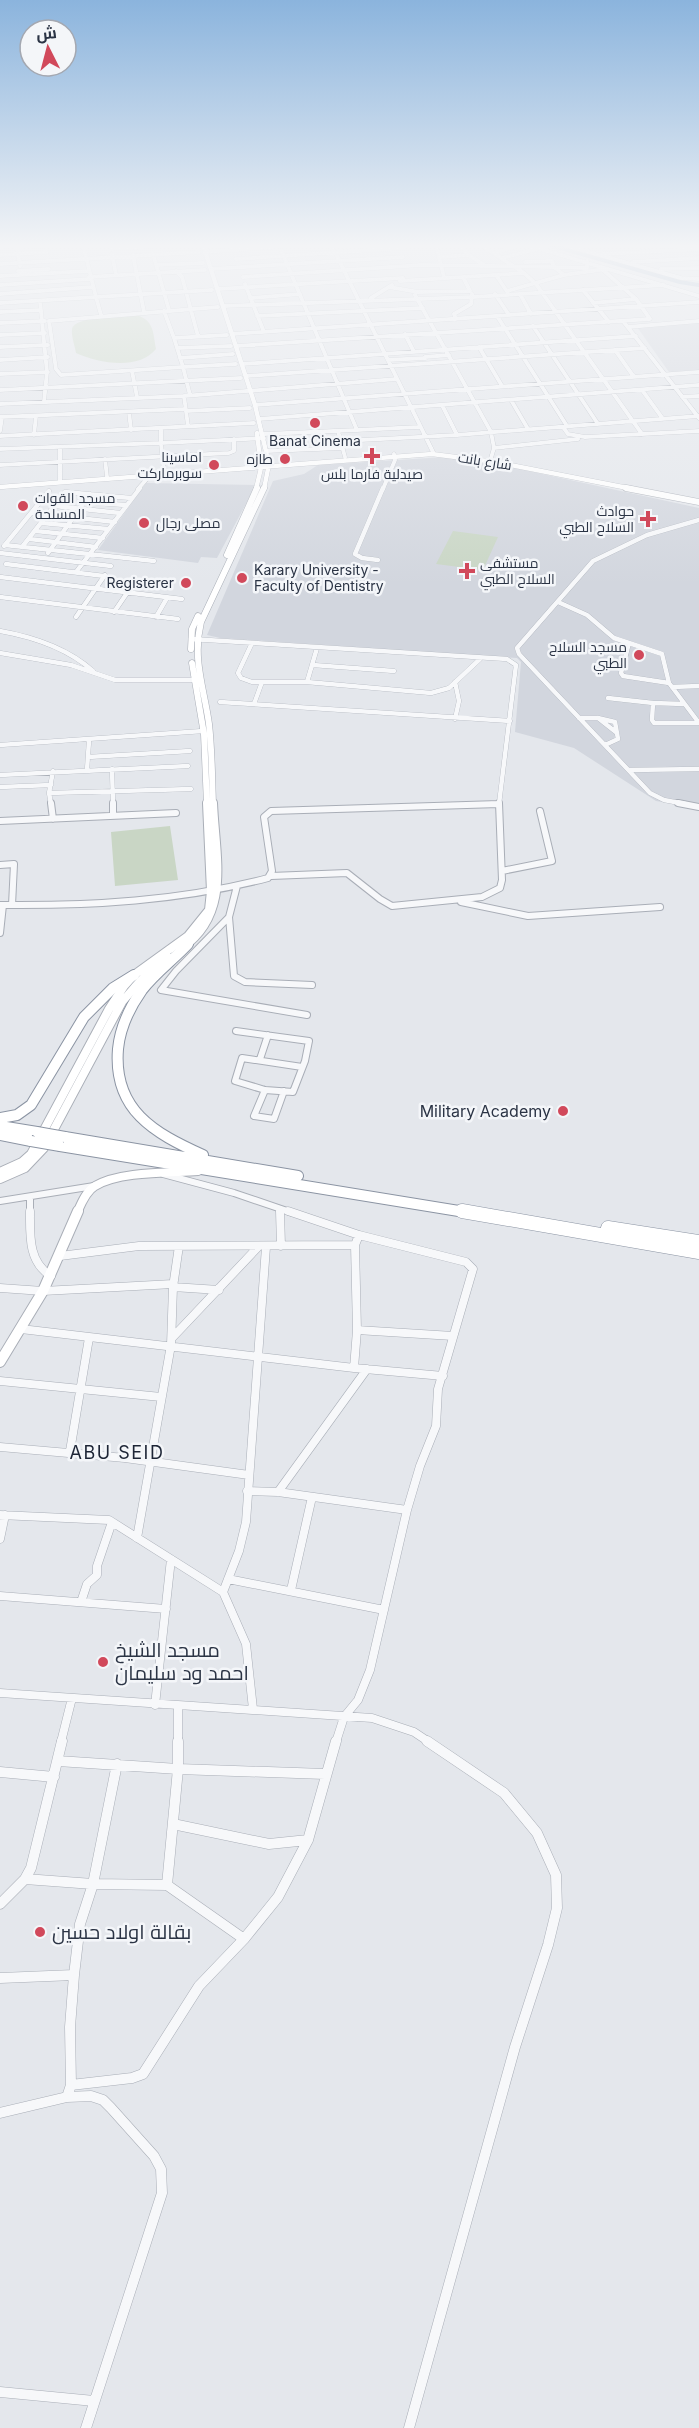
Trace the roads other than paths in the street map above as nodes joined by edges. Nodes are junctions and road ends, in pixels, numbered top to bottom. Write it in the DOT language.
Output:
graph roads {
  1 [pos="26,358"];
  2 [pos="45,358"];
  3 [pos="54,358"];
  4 [pos="180,358"];
  5 [pos="237,358"];
  6 [pos="323,358"];
  7 [pos="328,358"];
  8 [pos="397,358"];
  9 [pos="410,358"];
  10 [pos="426,358"];
  11 [pos="451,358"];
  12 [pos="507,358"];
  13 [pos="523,358"];
  14 [pos="554,358"];
  15 [pos="587,358"];
  16 [pos="621,358"];
  17 [pos="652,358"];
  18 [pos="2,360"];
  19 [pos="388,360"];
  20 [pos="487,360"];
  21 [pos="453,362"];
  22 [pos="239,364"];
  23 [pos="429,364"];
  24 [pos="413,365"];
  25 [pos="391,366"];
  26 [pos="183,367"];
  27 [pos="132,371"];
  28 [pos="333,371"];
  29 [pos="46,372"];
  30 [pos="57,372"];
  31 [pos="699,372"];
  32 [pos="1,374"];
  33 [pos="664,375"];
  34 [pos="243,377"];
  35 [pos="634,377"];
  36 [pos="601,378"];
  37 [pos="397,379"];
  38 [pos="188,381"];
  39 [pos="570,381"];
  40 [pos="133,384"];
  41 [pos="338,384"];
  42 [pos="539,384"];
  43 [pos="699,385"];
  44 [pos="502,386"];
  45 [pos="45,387"];
  46 [pos="674,387"];
  47 [pos="467,388"];
  48 [pos="0,390"];
  49 [pos="642,390"];
  50 [pos="247,391"];
  51 [pos="403,392"];
  52 [pos="611,392"];
  53 [pos="190,395"];
  54 [pos="580,395"];
  55 [pos="184,396"];
  56 [pos="549,396"];
  57 [pos="699,396"];
  58 [pos="137,397"];
  59 [pos="344,397"];
  60 [pos="682,397"];
  61 [pos="103,399"];
  62 [pos="511,400"];
  63 [pos="75,401"];
  64 [pos="44,402"];
  65 [pos="475,402"];
  66 [pos="0,404"];
  67 [pos="442,405"];
  68 [pos="253,407"];
  69 [pos="411,407"];
  70 [pos="185,410"];
  71 [pos="129,411"];
  72 [pos="105,412"];
  73 [pos="350,412"];
  74 [pos="74,413"];
  75 [pos="36,416"];
  76 [pos="1,417"];
  77 [pos="698,417"];
  78 [pos="286,418"];
  79 [pos="663,419"];
  80 [pos="257,421"];
  81 [pos="632,421"];
  82 [pos="598,424"];
  83 [pos="188,426"];
  84 [pos="419,427"];
  85 [pos="565,427"];
  86 [pos="161,429"];
  87 [pos="528,429"];
  88 [pos="131,430"];
  89 [pos="357,430"];
  90 [pos="699,430"];
  91 [pos="0,431"];
  92 [pos="338,431"];
  93 [pos="98,432"];
  94 [pos="490,432"];
  95 [pos="287,433"];
  96 [pos="642,434"];
  97 [pos="17,435"];
  98 [pos="34,435"];
  99 [pos="457,435"];
  100 [pos="0,436"];
  101 [pos="423,436"];
  102 [pos="262,437"];
  103 [pos="602,437"];
  104 [pos="234,439"];
  105 [pos="342,441"];
  106 [pos="161,443"];
  107 [pos="97,445"];
  108 [pos="60,447"];
  109 [pos="343,448"];
  110 [pos="494,448"];
  111 [pos="0,449"];
  112 [pos="16,449"];
  113 [pos="267,451"];
  114 [pos="433,452"];
  115 [pos="395,455"];
  116 [pos="261,456"];
  117 [pos="162,457"];
  118 [pos="345,457"];
  119 [pos="491,458"];
  120 [pos="105,459"];
  121 [pos="59,462"];
  122 [pos="0,465"];
  123 [pos="290,465"];
  124 [pos="265,466"];
  125 [pos="240,468"];
  126 [pos="164,472"];
  127 [pos="152,475"];
  128 [pos="107,477"];
  129 [pos="268,477"];
  130 [pos="260,480"];
  131 [pos="60,481"];
  132 [pos="0,486"];
  133 [pos="49,491"];
  134 [pos="90,494"];
  135 [pos="131,498"];
  136 [pos="699,500"];
  137 [pos="84,502"];
  138 [pos="55,506"];
  139 [pos="125,506"];
  140 [pos="79,508"];
  141 [pos="32,513"];
  142 [pos="120,513"];
  143 [pos="48,515"];
  144 [pos="73,517"];
  145 [pos="699,520"];
  146 [pos="42,522"];
  147 [pos="114,522"];
  148 [pos="67,525"];
  149 [pos="108,529"];
  150 [pos="36,531"];
  151 [pos="61,534"];
  152 [pos="30,538"];
  153 [pos="103,538"];
  154 [pos="56,542"];
  155 [pos="5,545"];
  156 [pos="22,547"];
  157 [pos="96,547"];
  158 [pos="49,551"];
  159 [pos="0,552"];
  160 [pos="89,554"];
  161 [pos="13,555"];
  162 [pos="44,558"];
  163 [pos="117,558"];
  164 [pos="378,560"];
  165 [pos="154,561"];
  166 [pos="82,563"];
  167 [pos="226,563"];
  168 [pos="6,564"];
  169 [pos="111,566"];
  170 [pos="37,568"];
  171 [pos="56,570"];
  172 [pos="0,572"];
  173 [pos="76,572"];
  174 [pos="104,576"];
  175 [pos="0,577"];
  176 [pos="47,583"];
  177 [pos="96,589"];
  178 [pos="127,593"];
  179 [pos="0,597"];
  180 [pos="167,598"];
  181 [pos="182,599"];
  182 [pos="558,602"];
  183 [pos="83,608"];
  184 [pos="114,612"];
  185 [pos="76,617"];
  186 [pos="156,617"];
  187 [pos="178,619"];
  188 [pos="0,631"];
  189 [pos="194,639"];
  190 [pos="252,643"];
  191 [pos="629,643"];
  192 [pos="317,648"];
  193 [pos="0,653"];
  194 [pos="480,659"];
  195 [pos="313,665"];
  196 [pos="394,670"];
  197 [pos="95,673"];
  198 [pos="193,680"];
  199 [pos="262,681"];
  200 [pos="308,682"];
  201 [pos="455,682"];
  202 [pos="670,685"];
  203 [pos="699,686"];
  204 [pos="608,698"];
  205 [pos="220,702"];
  206 [pos="653,703"];
  207 [pos="254,704"];
  208 [pos="684,704"];
  209 [pos="579,718"];
  210 [pos="455,719"];
  211 [pos="510,721"];
  212 [pos="699,723"];
  213 [pos="203,730"];
  214 [pos="89,741"];
  215 [pos="0,745"];
  216 [pos="605,745"];
  217 [pos="190,751"];
  218 [pos="88,757"];
  219 [pos="188,766"];
  220 [pos="112,769"];
  221 [pos="699,769"];
  222 [pos="87,770"];
  223 [pos="629,770"];
  224 [pos="53,771"];
  225 [pos="23,774"];
  226 [pos="0,775"];
  227 [pos="51,785"];
  228 [pos="22,786"];
  229 [pos="0,787"];
  230 [pos="191,789"];
  231 [pos="113,792"];
  232 [pos="49,793"];
  233 [pos="499,804"];
  234 [pos="699,807"];
  235 [pos="540,811"];
  236 [pos="176,813"];
  237 [pos="113,816"];
  238 [pos="53,819"];
  239 [pos="0,821"];
  240 [pos="0,865"];
  241 [pos="502,871"];
  242 [pos="271,876"];
  243 [pos="237,886"];
  244 [pos="214,891"];
  245 [pos="455,900"];
  246 [pos="1,905"];
  247 [pos="12,905"];
  248 [pos="660,907"];
  249 [pos="229,916"];
  250 [pos="0,933"];
  251 [pos="188,944"];
  252 [pos="134,975"];
  253 [pos="312,985"];
  254 [pos="307,1015"];
  255 [pos="236,1031"];
  256 [pos="268,1035"];
  257 [pos="260,1059"];
  258 [pos="302,1067"];
  259 [pos="266,1090"];
  260 [pos="284,1091"];
  261 [pos="0,1118"];
  262 [pos="0,1126"];
  263 [pos="0,1135"];
  264 [pos="34,1137"];
  265 [pos="217,1167"];
  266 [pos="0,1172"];
  267 [pos="160,1173"];
  268 [pos="0,1179"];
  269 [pos="94,1186"];
  270 [pos="30,1197"];
  271 [pos="0,1201"];
  272 [pos="280,1209"];
  273 [pos="359,1235"];
  274 [pos="699,1242"];
  275 [pos="355,1245"];
  276 [pos="179,1246"];
  277 [pos="263,1246"];
  278 [pos="281,1246"];
  279 [pos="699,1252"];
  280 [pos="60,1256"];
  281 [pos="51,1276"];
  282 [pos="173,1286"];
  283 [pos="0,1288"];
  284 [pos="219,1290"];
  285 [pos="43,1291"];
  286 [pos="21,1329"];
  287 [pos="357,1330"];
  288 [pos="453,1336"];
  289 [pos="89,1338"];
  290 [pos="172,1341"];
  291 [pos="5,1346"];
  292 [pos="260,1355"];
  293 [pos="0,1362"];
  294 [pos="354,1368"];
  295 [pos="367,1369"];
  296 [pos="443,1376"];
  297 [pos="0,1381"];
  298 [pos="81,1388"];
  299 [pos="161,1397"];
  300 [pos="0,1448"];
  301 [pos="69,1451"];
  302 [pos="151,1460"];
  303 [pos="249,1475"];
  304 [pos="247,1491"];
  305 [pos="278,1492"];
  306 [pos="312,1497"];
  307 [pos="407,1510"];
  308 [pos="3,1515"];
  309 [pos="112,1522"];
  310 [pos="137,1538"];
  311 [pos="0,1539"];
  312 [pos="171,1559"];
  313 [pos="228,1580"];
  314 [pos="291,1590"];
  315 [pos="223,1592"];
  316 [pos="0,1596"];
  317 [pos="81,1602"];
  318 [pos="166,1609"];
  319 [pos="384,1610"];
  320 [pos="0,1693"];
  321 [pos="72,1698"];
  322 [pos="155,1705"];
  323 [pos="178,1706"];
  324 [pos="253,1709"];
  325 [pos="344,1717"];
  326 [pos="58,1761"];
  327 [pos="117,1764"];
  328 [pos="178,1769"];
  329 [pos="0,1772"];
  330 [pos="325,1774"];
  331 [pos="54,1777"];
  332 [pos="173,1824"];
  333 [pos="308,1840"];
  334 [pos="25,1879"];
  335 [pos="93,1884"];
  336 [pos="167,1885"];
  337 [pos="0,1904"];
  338 [pos="244,1939"];
  339 [pos="74,1975"];
  340 [pos="0,1978"];
  341 [pos="71,2085"];
  342 [pos="67,2097"];
  343 [pos="0,2113"];
  344 [pos="0,2392"];
  345 [pos="94,2401"];
  346 [pos="86,2428"];
  347 [pos="409,2428"];
  1 -- 18 [label="street"];
  2 -- 29 [label="street"];
  3 -- 30 [label="street"];
  4 -- 26 [label="street"];
  5 -- 22 [label="main road"];
  6 -- 22 [label="street"];
  7 -- 28 [label="street"];
  8 -- 19 [label="street"];
  9 -- 24 [label="street"];
  10 -- 23 [label="street"];
  11 -- 21 [label="street"];
  12 -- 20 [label="street"];
  13 -- 42 [label="street"];
  14 -- 39 [label="street"];
  15 -- 36 [label="street"];
  16 -- 35 [label="street"];
  17 -- 33 [label="street"];
  18 -- 32 [label="street"];
  19 -- 25 [label="street"];
  20 -- 21 [label="street"];
  20 -- 44 [label="street"];
  21 -- 23 [label="street"];
  21 -- 47 [label="street"];
  22 -- 26 [label="street"];
  22 -- 34 [label="main road"];
  23 -- 24 [label="street"];
  24 -- 25 [label="street"];
  25 -- 28 [label="street"];
  25 -- 37 [label="street"];
  26 -- 27 [label="street"];
  26 -- 38 [label="street"];
  27 -- 30 [label="street"];
  27 -- 40 [label="street"];
  28 -- 34 [label="street"];
  28 -- 41 [label="street"];
  29 -- 30 [label="street"];
  29 -- 32 [label="street"];
  29 -- 45 [label="street"];
  31 -- 33 [label="street"];
  33 -- 35 [label="street"];
  33 -- 46 [label="street"];
  34 -- 38 [label="street"];
  34 -- 50 [label="main road"];
  35 -- 36 [label="street"];
  36 -- 39 [label="street"];
  36 -- 52 [label="street"];
  37 -- 41 [label="street"];
  37 -- 51 [label="street"];
  38 -- 40 [label="street"];
  38 -- 53 [label="street"];
  39 -- 42 [label="street"];
  39 -- 54 [label="street"];
  40 -- 45 [label="street"];
  40 -- 58 [label="street"];
  41 -- 50 [label="street"];
  41 -- 59 [label="street"];
  42 -- 44 [label="street"];
  42 -- 56 [label="street"];
  43 -- 46 [label="street"];
  44 -- 47 [label="street"];
  45 -- 48 [label="street"];
  45 -- 64 [label="street"];
  46 -- 49 [label="street"];
  46 -- 60 [label="street"];
  47 -- 51 [label="street"];
  47 -- 65 [label="street"];
  49 -- 52 [label="street"];
  49 -- 79 [label="street"];
  50 -- 53 [label="street"];
  50 -- 68 [label="main road"];
  51 -- 59 [label="street"];
  51 -- 69 [label="street"];
  52 -- 54 [label="street"];
  52 -- 81 [label="street"];
  53 -- 55 [label="street"];
  54 -- 56 [label="street"];
  54 -- 82 [label="street"];
  55 -- 58 [label="street"];
  55 -- 70 [label="street"];
  56 -- 62 [label="street"];
  56 -- 85 [label="street"];
  57 -- 60 [label="street"];
  58 -- 61 [label="street"];
  59 -- 68 [label="street"];
  59 -- 73 [label="street"];
  60 -- 77 [label="street"];
  61 -- 63 [label="street"];
  61 -- 72 [label="street"];
  62 -- 65 [label="street"];
  62 -- 87 [label="street"];
  63 -- 64 [label="street"];
  63 -- 74 [label="street"];
  64 -- 66 [label="street"];
  65 -- 67 [label="street"];
  65 -- 94 [label="street"];
  67 -- 69 [label="street"];
  67 -- 99 [label="street"];
  68 -- 70 [label="street"];
  68 -- 80 [label="main road"];
  69 -- 73 [label="street"];
  69 -- 84 [label="street"];
  70 -- 71 [label="street"];
  70 -- 83 [label="street"];
  71 -- 72 [label="street"];
  71 -- 88 [label="street"];
  72 -- 74 [label="street"];
  73 -- 78 [label="street"];
  73 -- 89 [label="street"];
  74 -- 75 [label="street"];
  75 -- 76 [label="street"];
  75 -- 98 [label="street"];
  76 -- 91 [label="street"];
  77 -- 79 [label="street"];
  78 -- 80 [label="street"];
  78 -- 95 [label="street"];
  79 -- 81 [label="street"];
  80 -- 83 [label="street"];
  80 -- 102 [label="main road"];
  81 -- 82 [label="street"];
  81 -- 96 [label="street"];
  82 -- 85 [label="street"];
  83 -- 86 [label="street"];
  84 -- 89 [label="street"];
  84 -- 101 [label="street"];
  85 -- 87 [label="street"];
  85 -- 103 [label="street"];
  86 -- 88 [label="street"];
  86 -- 106 [label="street"];
  87 -- 94 [label="street"];
  88 -- 93 [label="street"];
  89 -- 92 [label="street"];
  90 -- 96 [label="street"];
  92 -- 95 [label="street"];
  92 -- 105 [label="street"];
  93 -- 98 [label="street"];
  93 -- 107 [label="street"];
  94 -- 99 [label="street"];
  94 -- 110 [label="street"];
  95 -- 102 [label="street"];
  96 -- 103 [label="street"];
  97 -- 98 [label="street"];
  97 -- 100 [label="street"];
  97 -- 112 [label="street"];
  99 -- 101 [label="street"];
  101 -- 105 [label="street"];
  101 -- 114 [label="street"];
  102 -- 104 [label="street"];
  102 -- 113 [label="main road"];
  102 -- 116 [label="main road"];
  103 -- 110 [label="street"];
  104 -- 106 [label="street"];
  104 -- 117 [label="street"];
  105 -- 109 [label="street"];
  106 -- 107 [label="street"];
  106 -- 117 [label="street"];
  107 -- 108 [label="street"];
  108 -- 112 [label="street"];
  108 -- 121 [label="street"];
  109 -- 113 [label="street"];
  109 -- 118 [label="street"];
  110 -- 119 [label="street"];
  111 -- 112 [label="street"];
  113 -- 124 [label="main road"];
  114 -- 115 [label="main road, شارع بانت"];
  114 -- 119 [label="main road, شارع بانت"];
  115 -- 118 [label="main road, شارع بانت"];
  115 -- 123 [label="main road, شارع بانت"];
  115 -- 136 [label="main road, شارع بانت"];
  115 -- 164 [label="street"];
  116 -- 124 [label="main road"];
  116 -- 125 [label="main road"];
  117 -- 120 [label="street"];
  117 -- 126 [label="street"];
  118 -- 124 [label="main road, شارع بانت"];
  119 -- 136 [label="main road, شارع بانت"];
  120 -- 121 [label="street"];
  120 -- 128 [label="street"];
  121 -- 122 [label="street"];
  121 -- 131 [label="street"];
  123 -- 124 [label="main road, شارع بانت"];
  123 -- 129 [label="main road"];
  124 -- 125 [label="main road"];
  124 -- 129 [label="main road"];
  124 -- 130 [label="main road"];
  125 -- 126 [label="main road"];
  125 -- 127 [label="main road"];
  125 -- 130 [label="main road"];
  126 -- 127 [label="main road"];
  127 -- 128 [label="main road"];
  127 -- 132 [label="main road"];
  127 -- 135 [label="street"];
  128 -- 131 [label="main road"];
  129 -- 167 [label="main road"];
  130 -- 167 [label="main road"];
  131 -- 132 [label="main road"];
  133 -- 141 [label="street"];
  134 -- 135 [label="street"];
  134 -- 137 [label="street"];
  134 -- 138 [label="street"];
  135 -- 139 [label="street"];
  137 -- 139 [label="street"];
  137 -- 140 [label="street"];
  138 -- 140 [label="street"];
  138 -- 143 [label="street"];
  139 -- 142 [label="street"];
  140 -- 142 [label="street"];
  140 -- 144 [label="street"];
  141 -- 143 [label="street"];
  141 -- 155 [label="street"];
  142 -- 147 [label="street"];
  143 -- 144 [label="street"];
  143 -- 146 [label="street"];
  144 -- 147 [label="street"];
  144 -- 148 [label="street"];
  145 -- 182 [label="street"];
  146 -- 148 [label="street"];
  146 -- 150 [label="street"];
  147 -- 149 [label="street"];
  148 -- 149 [label="street"];
  148 -- 151 [label="street"];
  149 -- 153 [label="street"];
  150 -- 151 [label="street"];
  150 -- 152 [label="street"];
  151 -- 153 [label="street"];
  151 -- 154 [label="street"];
  152 -- 154 [label="street"];
  152 -- 156 [label="street"];
  153 -- 157 [label="street"];
  154 -- 157 [label="street"];
  154 -- 158 [label="street"];
  155 -- 156 [label="street"];
  155 -- 159 [label="street"];
  156 -- 158 [label="street"];
  157 -- 160 [label="street"];
  158 -- 160 [label="street"];
  158 -- 162 [label="street"];
  159 -- 161 [label="street"];
  160 -- 163 [label="street"];
  160 -- 166 [label="street"];
  161 -- 162 [label="street"];
  161 -- 168 [label="street"];
  162 -- 166 [label="street"];
  162 -- 170 [label="street"];
  163 -- 165 [label="street"];
  163 -- 169 [label="street"];
  166 -- 169 [label="street"];
  166 -- 173 [label="street"];
  167 -- 189 [label="main road"];
  168 -- 170 [label="street"];
  168 -- 172 [label="street"];
  169 -- 174 [label="street"];
  170 -- 171 [label="street"];
  171 -- 173 [label="street"];
  171 -- 176 [label="street"];
  173 -- 174 [label="street"];
  174 -- 177 [label="street"];
  175 -- 176 [label="street"];
  176 -- 177 [label="street"];
  177 -- 178 [label="street"];
  177 -- 183 [label="street"];
  178 -- 180 [label="street"];
  178 -- 184 [label="street"];
  179 -- 183 [label="street"];
  180 -- 181 [label="street"];
  180 -- 186 [label="street"];
  182 -- 191 [label="street"];
  182 -- 209 [label="street"];
  183 -- 184 [label="street"];
  183 -- 185 [label="street"];
  184 -- 186 [label="street"];
  186 -- 187 [label="street"];
  188 -- 197 [label="street"];
  189 -- 190 [label="street"];
  189 -- 198 [label="main road"];
  189 -- 244 [label="main road"];
  190 -- 192 [label="street"];
  190 -- 199 [label="street"];
  191 -- 202 [label="street"];
  191 -- 202 [label="street"];
  192 -- 194 [label="street"];
  192 -- 195 [label="street"];
  193 -- 197 [label="street"];
  194 -- 201 [label="street"];
  194 -- 211 [label="street"];
  195 -- 196 [label="street"];
  195 -- 200 [label="street"];
  197 -- 198 [label="street"];
  198 -- 213 [label="main road"];
  199 -- 200 [label="street"];
  199 -- 207 [label="street"];
  200 -- 201 [label="street"];
  201 -- 210 [label="street"];
  202 -- 203 [label="street"];
  202 -- 208 [label="street"];
  204 -- 206 [label="street"];
  205 -- 207 [label="street"];
  206 -- 208 [label="street"];
  206 -- 212 [label="street"];
  207 -- 210 [label="street"];
  208 -- 212 [label="street"];
  209 -- 216 [label="street"];
  209 -- 216 [label="street"];
  210 -- 211 [label="street"];
  211 -- 233 [label="street"];
  213 -- 214 [label="street"];
  213 -- 244 [label="main road"];
  214 -- 215 [label="street"];
  214 -- 218 [label="street"];
  216 -- 223 [label="street"];
  217 -- 218 [label="street"];
  218 -- 222 [label="street"];
  219 -- 220 [label="street"];
  220 -- 222 [label="street"];
  220 -- 231 [label="street"];
  221 -- 223 [label="street"];
  222 -- 224 [label="street"];
  223 -- 234 [label="street"];
  224 -- 225 [label="street"];
  224 -- 227 [label="street"];
  225 -- 226 [label="street"];
  225 -- 228 [label="street"];
  227 -- 228 [label="street"];
  227 -- 232 [label="street"];
  228 -- 229 [label="street"];
  230 -- 231 [label="street"];
  231 -- 232 [label="street"];
  231 -- 237 [label="street"];
  232 -- 238 [label="street"];
  233 -- 241 [label="street"];
  233 -- 242 [label="street"];
  235 -- 241 [label="street"];
  236 -- 237 [label="street"];
  237 -- 238 [label="street"];
  238 -- 239 [label="street"];
  240 -- 247 [label="street"];
  241 -- 245 [label="street"];
  242 -- 243 [label="street"];
  242 -- 245 [label="street"];
  243 -- 244 [label="street"];
  243 -- 249 [label="street"];
  244 -- 247 [label="street"];
  244 -- 251 [label="main road"];
  244 -- 252 [label="main road"];
  245 -- 248 [label="street"];
  246 -- 247 [label="street"];
  246 -- 250 [label="street"];
  249 -- 253 [label="street"];
  249 -- 254 [label="street"];
  251 -- 265 [label="highway"];
  251 -- 268 [label="main road"];
  252 -- 261 [label="highway"];
  252 -- 266 [label="main road"];
  255 -- 256 [label="street"];
  256 -- 257 [label="street"];
  256 -- 258 [label="street"];
  257 -- 258 [label="street"];
  257 -- 259 [label="street"];
  258 -- 260 [label="street"];
  259 -- 260 [label="street"];
  259 -- 260 [label="street"];
  262 -- 264 [label="highway"];
  263 -- 264 [label="highway"];
  264 -- 265 [label="highway, bridge"];
  265 -- 267 [label="main road"];
  265 -- 274 [label="highway"];
  265 -- 279 [label="highway"];
  267 -- 269 [label="main road"];
  267 -- 272 [label="street"];
  269 -- 270 [label="street"];
  269 -- 280 [label="main road"];
  270 -- 271 [label="street"];
  270 -- 281 [label="street"];
  272 -- 273 [label="street"];
  272 -- 278 [label="street"];
  273 -- 275 [label="street"];
  273 -- 288 [label="street"];
  275 -- 278 [label="street"];
  275 -- 287 [label="street"];
  276 -- 277 [label="street"];
  276 -- 280 [label="street"];
  276 -- 282 [label="street"];
  277 -- 278 [label="street"];
  277 -- 284 [label="street"];
  277 -- 292 [label="street"];
  280 -- 281 [label="main road"];
  281 -- 285 [label="main road"];
  282 -- 284 [label="street"];
  282 -- 285 [label="street"];
  282 -- 290 [label="street"];
  283 -- 285 [label="street"];
  284 -- 290 [label="street"];
  285 -- 286 [label="main road"];
  286 -- 289 [label="street"];
  286 -- 291 [label="main road"];
  287 -- 288 [label="street"];
  287 -- 294 [label="street"];
  288 -- 296 [label="street"];
  289 -- 290 [label="street"];
  289 -- 298 [label="street"];
  290 -- 292 [label="street"];
  290 -- 299 [label="street"];
  291 -- 293 [label="main road"];
  292 -- 294 [label="street"];
  292 -- 303 [label="street"];
  294 -- 295 [label="street"];
  295 -- 296 [label="street"];
  295 -- 305 [label="street"];
  296 -- 307 [label="street"];
  297 -- 298 [label="street"];
  298 -- 299 [label="street"];
  298 -- 301 [label="street"];
  299 -- 302 [label="street"];
  300 -- 301 [label="street"];
  301 -- 302 [label="street"];
  302 -- 303 [label="street"];
  302 -- 310 [label="street"];
  303 -- 304 [label="street"];
  304 -- 305 [label="street"];
  304 -- 313 [label="street"];
  305 -- 306 [label="street"];
  306 -- 307 [label="street"];
  306 -- 314 [label="street"];
  307 -- 319 [label="street"];
  308 -- 309 [label="street"];
  308 -- 311 [label="street"];
  309 -- 310 [label="street"];
  309 -- 317 [label="street"];
  310 -- 312 [label="street"];
  312 -- 315 [label="street"];
  312 -- 318 [label="street"];
  313 -- 314 [label="street"];
  313 -- 315 [label="street"];
  314 -- 319 [label="street"];
  315 -- 324 [label="street"];
  316 -- 317 [label="street"];
  317 -- 318 [label="street"];
  318 -- 322 [label="street"];
  319 -- 325 [label="street"];
  320 -- 321 [label="street"];
  321 -- 322 [label="street"];
  321 -- 326 [label="street"];
  322 -- 323 [label="street"];
  323 -- 324 [label="street"];
  323 -- 328 [label="street"];
  324 -- 325 [label="street"];
  325 -- 330 [label="street"];
  325 -- 347 [label="street"];
  326 -- 327 [label="street"];
  326 -- 331 [label="street"];
  327 -- 328 [label="street"];
  327 -- 335 [label="street"];
  328 -- 330 [label="street"];
  328 -- 332 [label="street"];
  329 -- 331 [label="street"];
  330 -- 333 [label="street"];
  331 -- 334 [label="street"];
  332 -- 333 [label="street"];
  332 -- 336 [label="street"];
  333 -- 338 [label="street"];
  334 -- 335 [label="street"];
  334 -- 337 [label="street"];
  335 -- 336 [label="street"];
  335 -- 339 [label="street"];
  336 -- 338 [label="street"];
  338 -- 341 [label="street"];
  339 -- 340 [label="street"];
  339 -- 341 [label="street"];
  341 -- 342 [label="street"];
  342 -- 343 [label="street"];
  342 -- 345 [label="street"];
  344 -- 345 [label="street"];
  345 -- 346 [label="street"];
}
